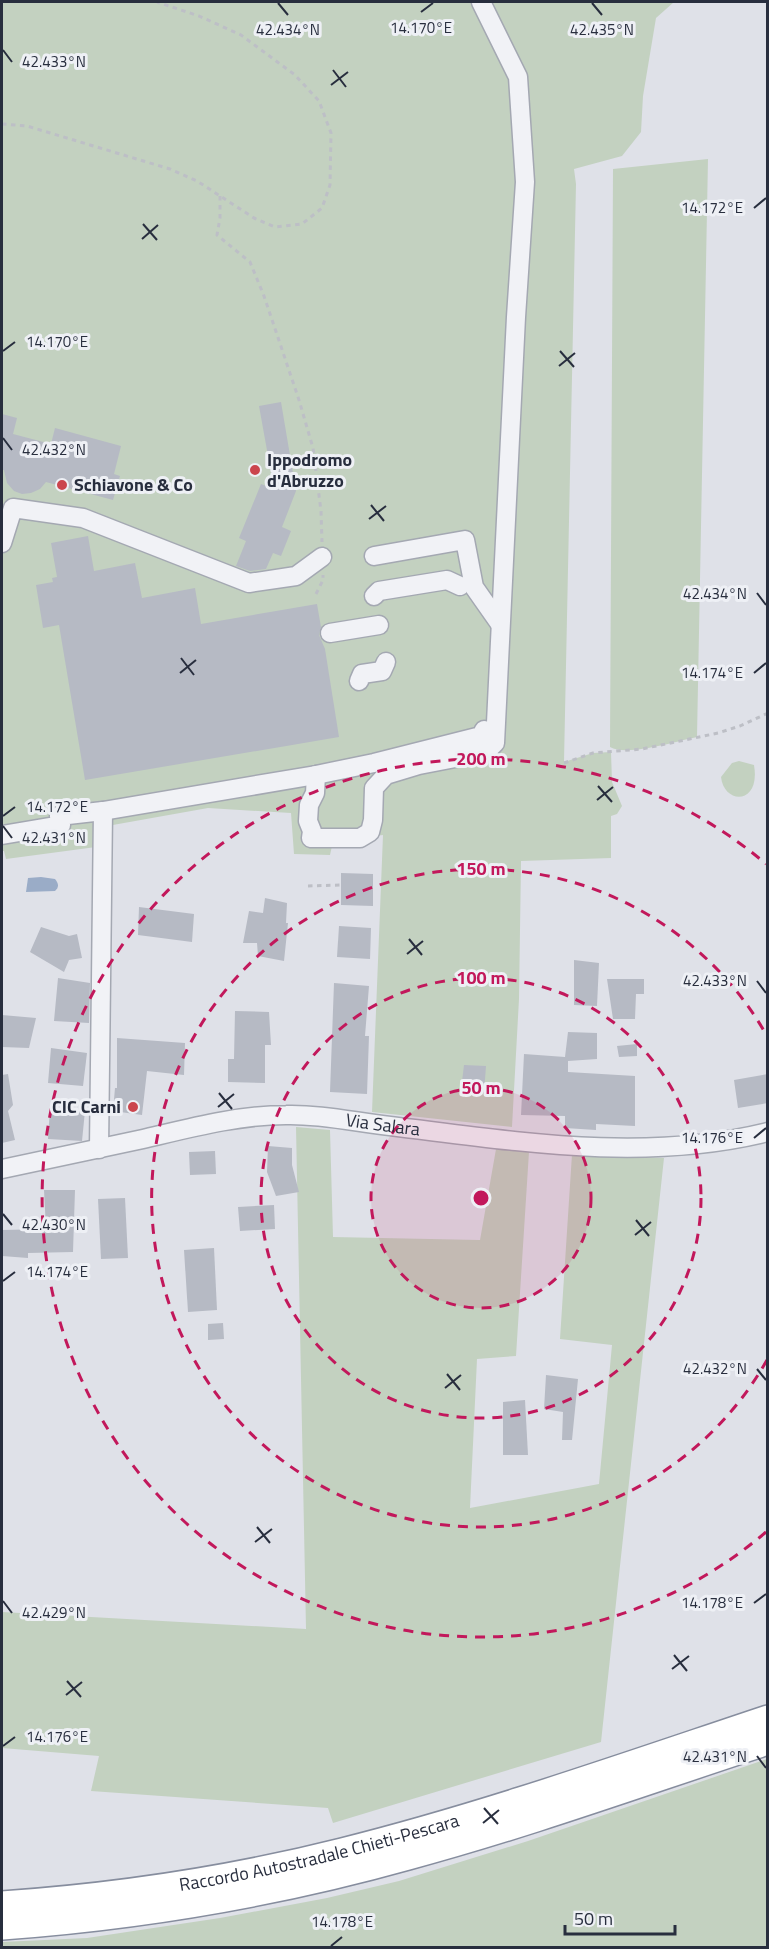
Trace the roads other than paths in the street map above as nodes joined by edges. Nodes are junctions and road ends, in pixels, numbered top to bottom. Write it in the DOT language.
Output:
graph roads {
  1 [pos="481,2"];
  2 [pos="2,543"];
  3 [pos="322,556"];
  4 [pos="374,556"];
  5 [pos="460,586"];
  6 [pos="374,596"];
  7 [pos="500,624"];
  8 [pos="380,625"];
  9 [pos="330,633"];
  10 [pos="386,662"];
  11 [pos="359,681"];
  12 [pos="484,730"];
  13 [pos="316,775"];
  14 [pos="103,811"];
  15 [pos="2,835"];
  16 [pos="768,1132"];
  17 [pos="99,1149"];
  18 [pos="2,1169"];
  19 [pos="768,1719"];
  20 [pos="768,1741"];
  21 [pos="2,1905"];
  22 [pos="2,1926"];
  1 -- 7 [label="street"];
  2 -- 3 [label="street"];
  4 -- 7 [label="street"];
  5 -- 6 [label="street"];
  7 -- 13 [label="street"];
  8 -- 9 [label="street"];
  10 -- 11 [label="street"];
  12 -- 13 [label="street"];
  13 -- 14 [label="street"];
  14 -- 15 [label="street"];
  14 -- 17 [label="street"];
  16 -- 17 [label="street, Via Salara"];
  17 -- 18 [label="street, Via Salara"];
  19 -- 21 [label="highway, Raccordo Autostradale Chieti-Pescara"];
  20 -- 22 [label="highway, Raccordo Autostradale Chieti-Pescara"];
}
